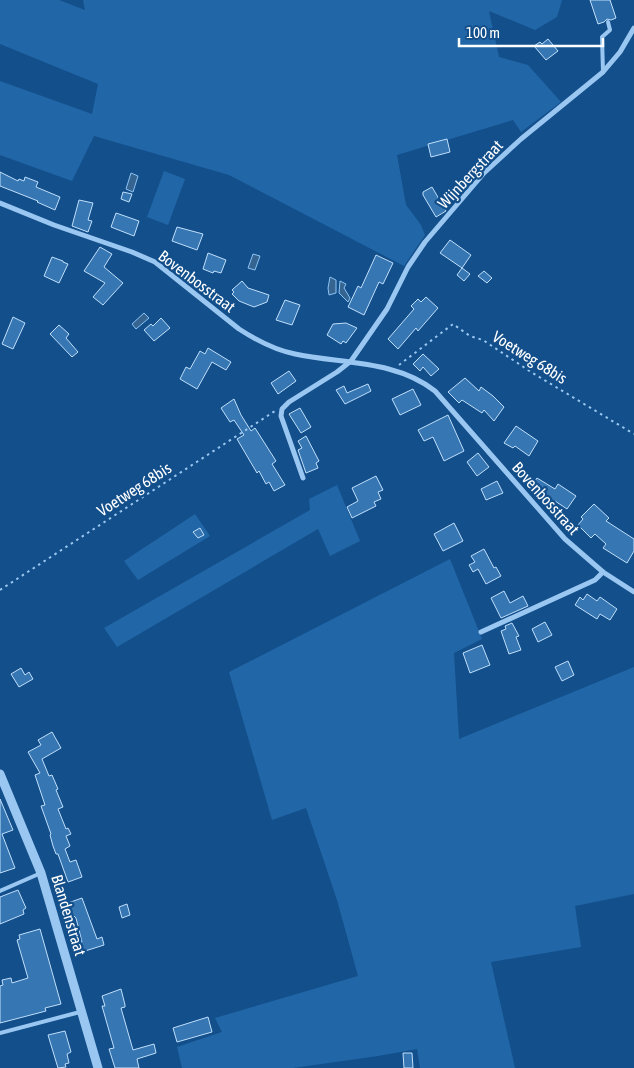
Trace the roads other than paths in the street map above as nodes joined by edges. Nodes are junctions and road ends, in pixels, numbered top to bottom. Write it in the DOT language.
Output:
graph roads {
  1 [pos="608,22"];
  2 [pos="634,28"];
  3 [pos="603,72"];
  4 [pos="0,203"];
  5 [pos="351,362"];
  6 [pos="303,478"];
  7 [pos="603,572"];
  8 [pos="634,592"];
  9 [pos="481,632"];
  10 [pos="0,774"];
  11 [pos="41,873"];
  12 [pos="0,891"];
  13 [pos="82,1011"];
  14 [pos="0,1033"];
  15 [pos="98,1068"];
  1 -- 3 [label="lane"];
  2 -- 3 [label="street, Wijnbergstraat"];
  3 -- 5 [label="street, Wijnbergstraat"];
  4 -- 5 [label="street, Bovenbosstraat"];
  5 -- 6 [label="street"];
  5 -- 7 [label="street, Bovenbosstraat"];
  7 -- 8 [label="street, Bovenbosstraat"];
  7 -- 9 [label="street"];
  10 -- 11 [label="street, Blandenstraat"];
  11 -- 12 [label="lane"];
  11 -- 13 [label="street, Blandenstraat"];
  13 -- 14 [label="lane"];
  13 -- 15 [label="street, Blandenstraat"];
}
